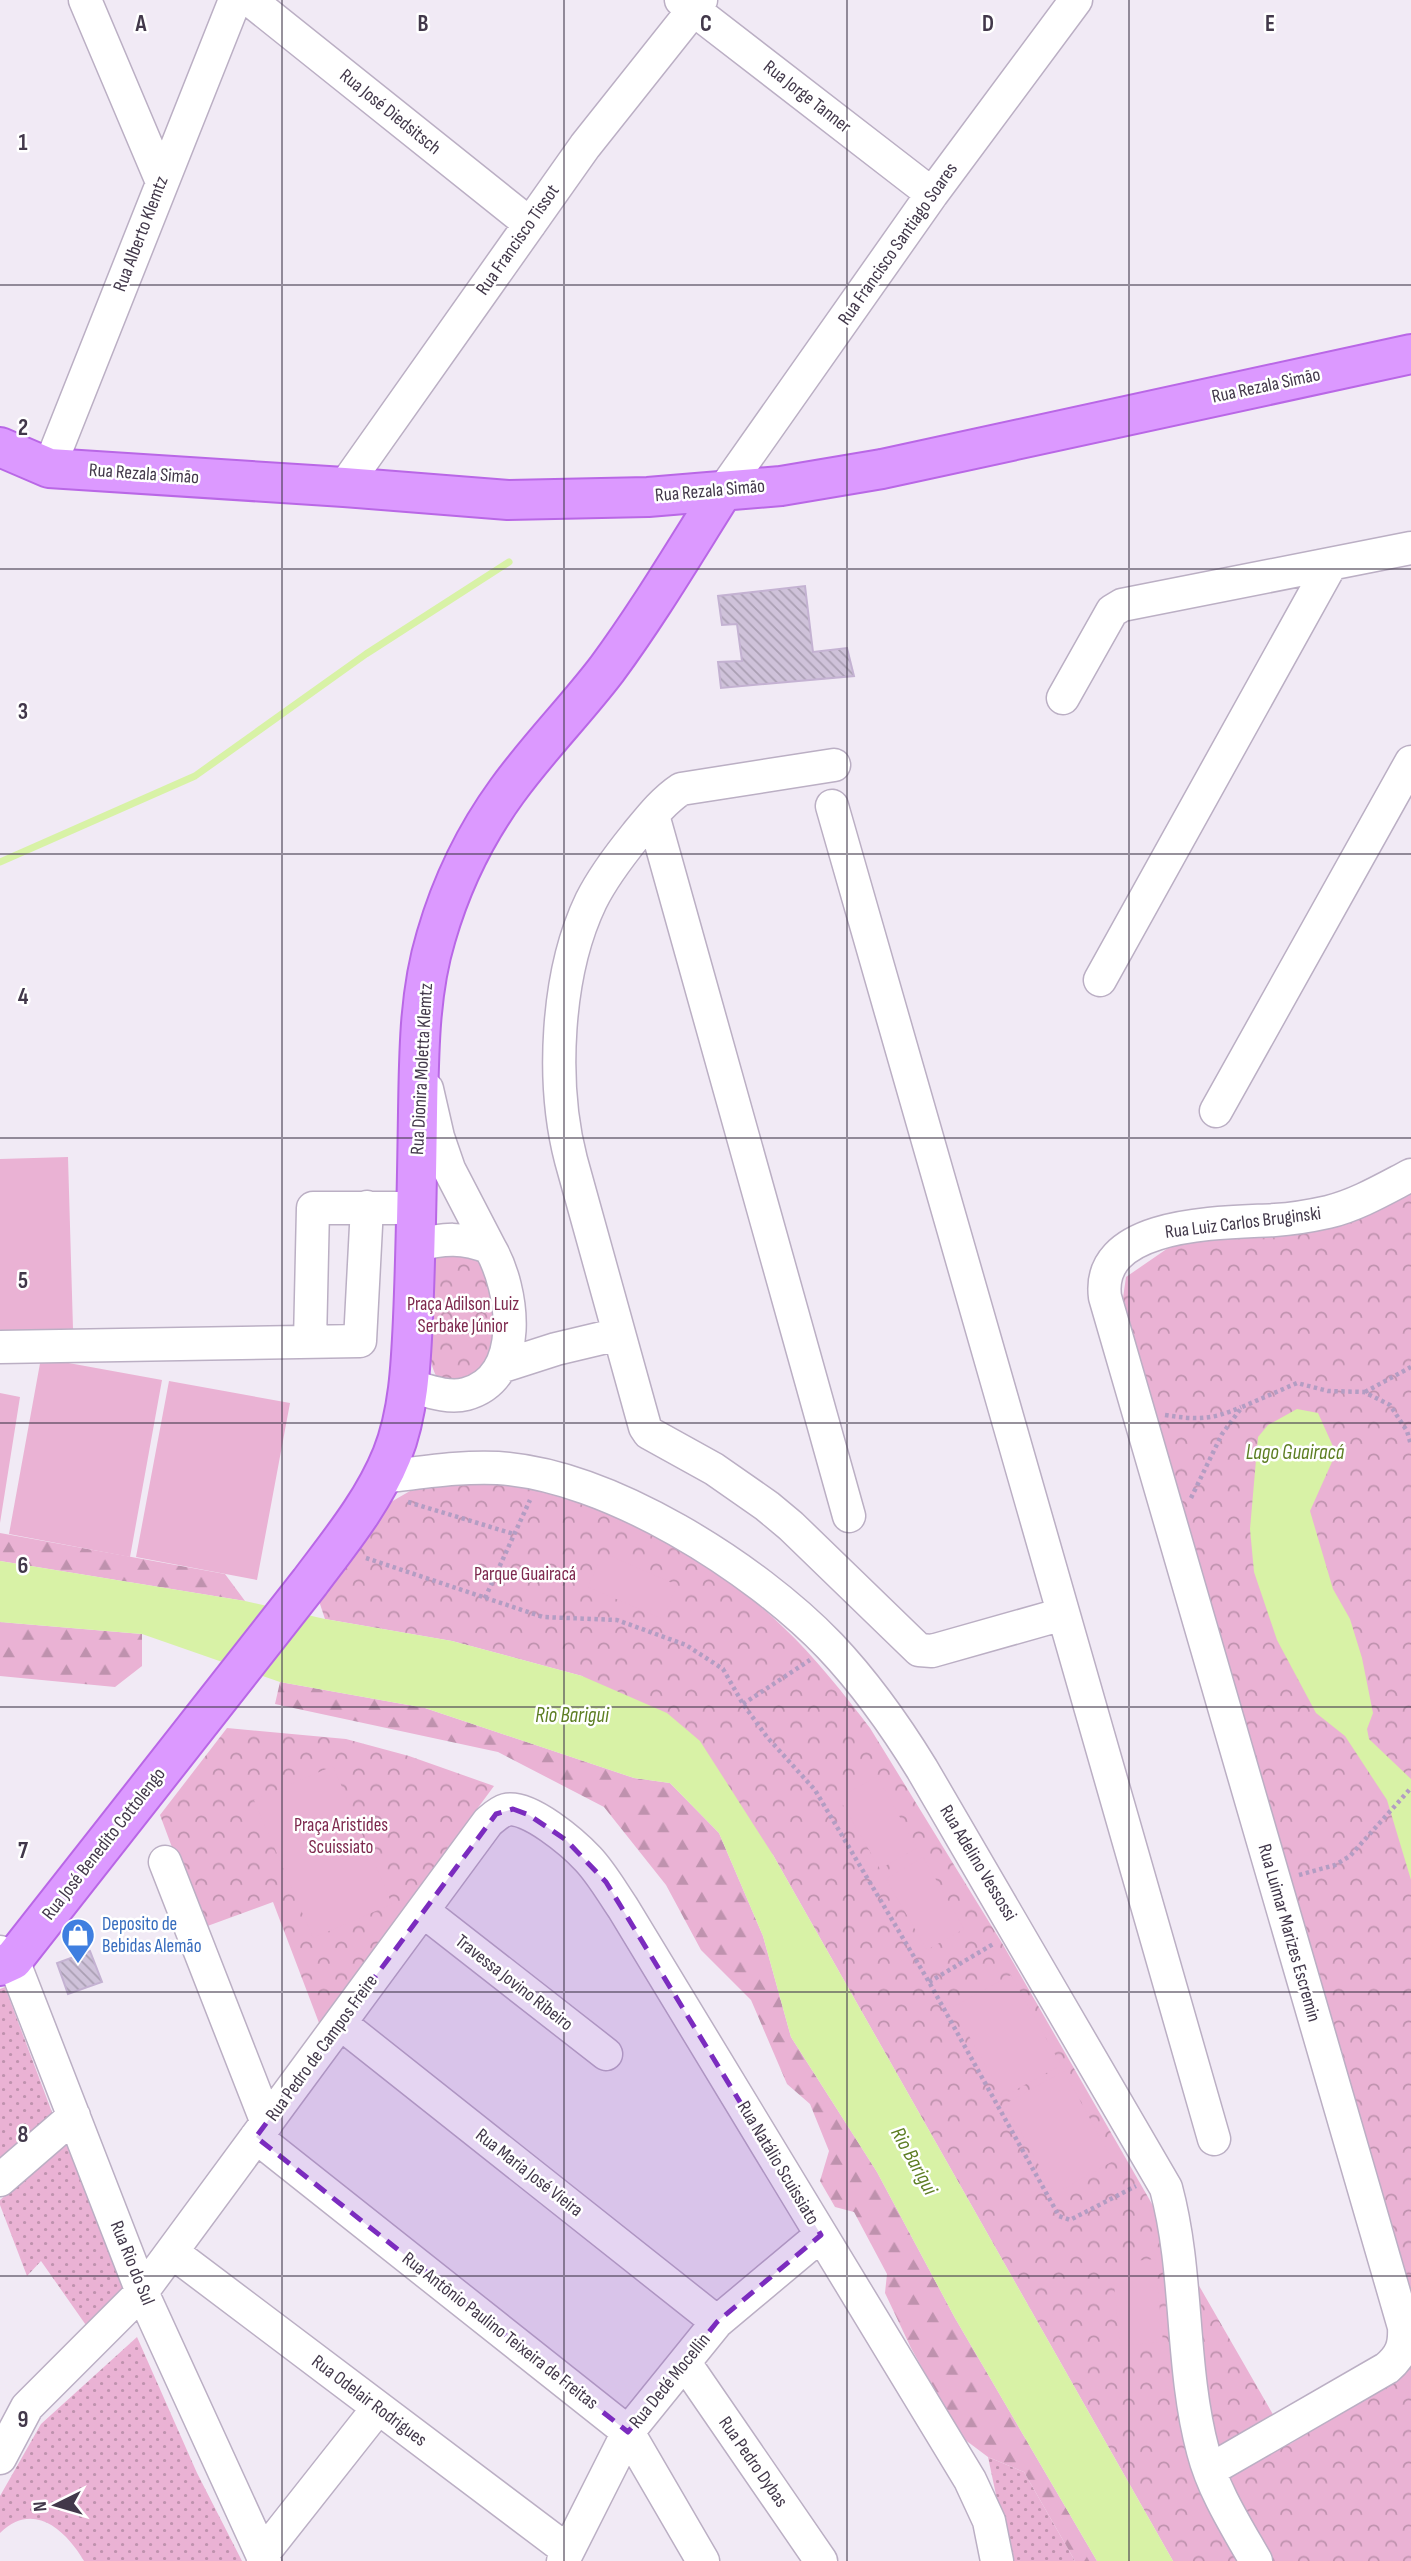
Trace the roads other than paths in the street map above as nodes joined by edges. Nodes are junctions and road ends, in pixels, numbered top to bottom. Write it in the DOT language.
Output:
graph roads {
  1 [pos="85,0"];
  2 [pos="235,0"];
  3 [pos="250,0"];
  4 [pos="1076,0"];
  5 [pos="692,3"];
  6 [pos="162,182"];
  7 [pos="932,194"];
  8 [pos="530,223"];
  9 [pos="1411,354"];
  10 [pos="0,447"];
  11 [pos="49,468"];
  12 [pos="344,487"];
  13 [pos="723,491"];
  14 [pos="1411,548"];
  15 [pos="1331,564"];
  16 [pos="1063,698"];
  17 [pos="1411,762"];
  18 [pos="834,765"];
  19 [pos="832,806"];
  20 [pos="653,815"];
  21 [pos="1100,979"];
  22 [pos="419,1057"];
  23 [pos="1216,1111"];
  24 [pos="1411,1175"];
  25 [pos="367,1207"];
  26 [pos="416,1208"];
  27 [pos="416,1246"];
  28 [pos="491,1248"];
  29 [pos="1105,1297"];
  30 [pos="619,1334"];
  31 [pos="310,1342"];
  32 [pos="0,1346"];
  33 [pos="503,1366"];
  34 [pos="407,1385"];
  35 [pos="377,1485"];
  36 [pos="849,1516"];
  37 [pos="310,1582"];
  38 [pos="1063,1614"];
  39 [pos="506,1810"];
  40 [pos="165,1862"];
  41 [pos="423,1911"];
  42 [pos="4,1959"];
  43 [pos="340,2023"];
  44 [pos="606,2054"];
  45 [pos="74,2116"];
  46 [pos="261,2130"];
  47 [pos="1214,2139"];
  48 [pos="0,2180"];
  49 [pos="821,2235"];
  50 [pos="172,2252"];
  51 [pos="142,2292"];
  52 [pos="717,2322"];
  53 [pos="685,2363"];
  54 [pos="27,2407"];
  55 [pos="378,2408"];
  56 [pos="0,2431"];
  57 [pos="628,2432"];
  58 [pos="0,2458"];
  59 [pos="1210,2470"];
  60 [pos="565,2555"];
  61 [pos="693,2555"];
  62 [pos="264,2558"];
  63 [pos="821,2561"];
  64 [pos="997,2561"];
  65 [pos="1256,2561"];
  1 -- 6 [label="street"];
  2 -- 6 [label="street, Rua Alberto Klemtz"];
  3 -- 8 [label="street, Rua José Diedsitsch"];
  4 -- 7 [label="street, Rua Francisco Santiago Soares"];
  5 -- 7 [label="street, Rua Jorge Tanner"];
  5 -- 8 [label="street, Rua Francisco Tissot"];
  6 -- 11 [label="street, Rua Alberto Klemtz"];
  7 -- 13 [label="street, Rua Francisco Santiago Soares"];
  8 -- 12 [label="street, Rua Francisco Tissot"];
  9 -- 13 [label="main road, Rua Rezala Simão"];
  10 -- 11 [label="main road, Rua Rezala Simão"];
  11 -- 12 [label="main road, Rua Rezala Simão"];
  12 -- 13 [label="main road, Rua Rezala Simão"];
  13 -- 22 [label="main road, Rua Dionira Moletta Klemtz"];
  14 -- 15 [label="street"];
  15 -- 16 [label="street"];
  15 -- 21 [label="street"];
  17 -- 23 [label="street"];
  18 -- 20 [label="street"];
  19 -- 38 [label="street"];
  20 -- 30 [label="street"];
  20 -- 36 [label="street"];
  22 -- 26 [label="main road, Rua Dionira Moletta Klemtz"];
  22 -- 28 [label="street"];
  24 -- 29 [label="street, Rua Luiz Carlos Bruginski"];
  25 -- 26 [label="street"];
  25 -- 31 [label="street"];
  25 -- 31 [label="street"];
  26 -- 27 [label="main road, Rua Dionira Moletta Klemtz"];
  27 -- 28 [label="street"];
  27 -- 34 [label="main road, Rua Dionira Moletta Klemtz"];
  28 -- 33 [label="street"];
  29 -- 59 [label="street, Rua Luimar Marizes Escremin"];
  30 -- 33 [label="street"];
  30 -- 38 [label="street"];
  31 -- 32 [label="street"];
  33 -- 34 [label="street"];
  34 -- 35 [label="main road, Rua Dionira Moletta Klemtz"];
  35 -- 37 [label="main road, Rua Dionira Moletta Klemtz"];
  35 -- 59 [label="street, Rua Adelino Vessossi"];
  37 -- 42 [label="main road, Rua José Benedito Cottolengo"];
  38 -- 47 [label="street"];
  39 -- 41 [label="street, Rua Pedro de Campos Freire"];
  39 -- 49 [label="street, Rua Natálio Scuissiato"];
  40 -- 46 [label="street"];
  41 -- 43 [label="street, Rua Pedro de Campos Freire"];
  41 -- 44 [label="street, Travessa Jovino Ribeiro"];
  42 -- 45 [label="street, Rua Rio do Sul"];
  43 -- 46 [label="street, Rua Pedro de Campos Freire"];
  43 -- 52 [label="street, Rua Maria José Vieira"];
  45 -- 48 [label="street"];
  45 -- 51 [label="street, Rua Rio do Sul"];
  46 -- 50 [label="street, Rua Pedro de Campos Freire"];
  46 -- 57 [label="street, Rua Antônio Paulino Teixeira de Freitas"];
  49 -- 52 [label="street, Rua Dedé Mocellin"];
  49 -- 64 [label="street, Rua Natálio Scuissiato"];
  50 -- 51 [label="street, Rua Pedro de Campos Freire"];
  50 -- 55 [label="street, Rua Odelair Rodrigues"];
  51 -- 54 [label="street, Rua Pedro de Campos Freire"];
  51 -- 62 [label="street, Rua Rio do Sul"];
  52 -- 53 [label="street, Rua Dedé Mocellin"];
  53 -- 57 [label="street, Rua Dedé Mocellin"];
  53 -- 63 [label="street, Rua Pedro Dybas"];
  54 -- 56 [label="street"];
  54 -- 58 [label="street"];
  55 -- 60 [label="street, Rua Odelair Rodrigues"];
  55 -- 62 [label="street"];
  57 -- 60 [label="street, Rua Dedé Mocellin"];
  57 -- 61 [label="street, Rua Antônio Paulino Teixeira de Freitas"];
  59 -- 65 [label="street, Rua Adelino Vessossi"];
}
